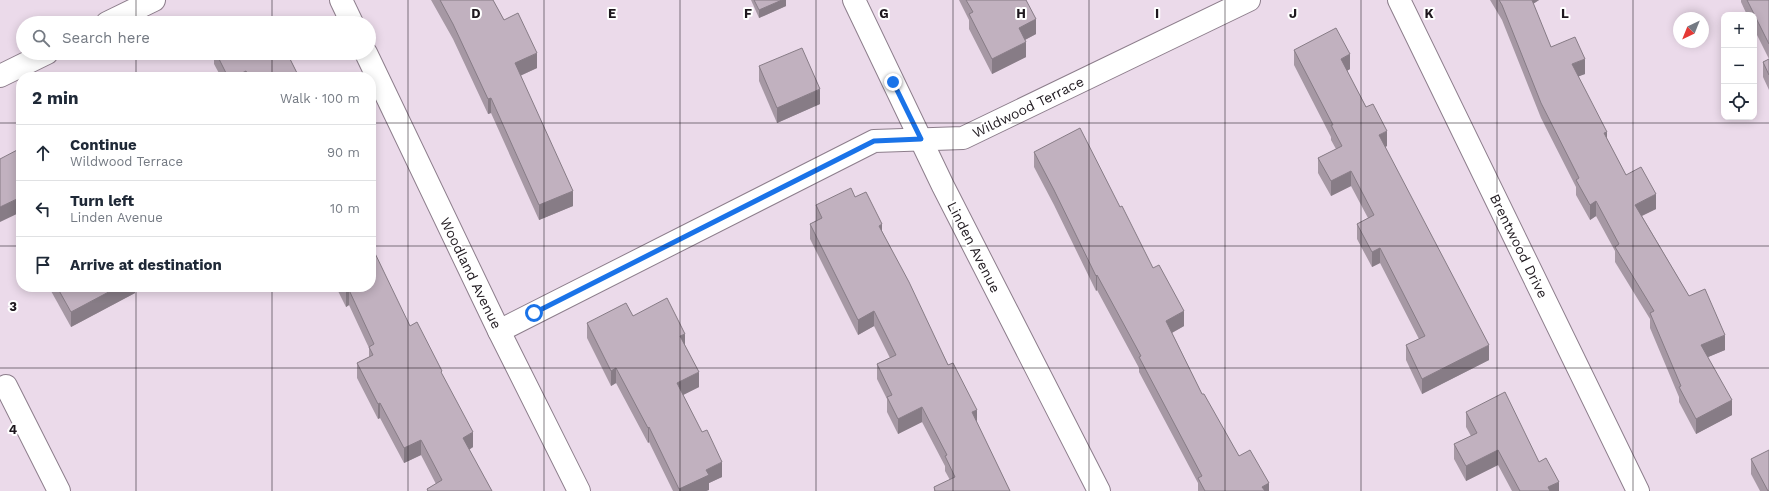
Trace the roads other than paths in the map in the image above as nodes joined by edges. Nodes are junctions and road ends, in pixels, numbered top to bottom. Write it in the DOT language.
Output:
graph roads {
  1 [pos="154,0"];
  2 [pos="340,0"];
  3 [pos="854,0"];
  4 [pos="1249,0"];
  5 [pos="1399,0"];
  6 [pos="122,16"];
  7 [pos="348,16"];
  8 [pos="33,60"];
  9 [pos="369,60"];
  10 [pos="375,72"];
  11 [pos="376,74"];
  12 [pos="0,76"];
  13 [pos="921,139"];
  14 [pos="499,331"];
  15 [pos="6,386"];
  16 [pos="59,491"];
  17 [pos="579,491"];
  18 [pos="1099,491"];
  19 [pos="1638,491"];
  1 -- 6 [label="street"];
  2 -- 7 [label="street"];
  3 -- 13 [label="street, Linden Avenue"];
  4 -- 13 [label="street, Wildwood Terrace"];
  5 -- 19 [label="street, Brentwood Drive"];
  8 -- 12 [label="street"];
  9 -- 10 [label="street, Woodland Avenue"];
  11 -- 14 [label="street, Woodland Avenue"];
  13 -- 14 [label="street, Wildwood Terrace"];
  13 -- 18 [label="street, Linden Avenue"];
  14 -- 17 [label="street, Woodland Avenue"];
  15 -- 16 [label="street"];
}
